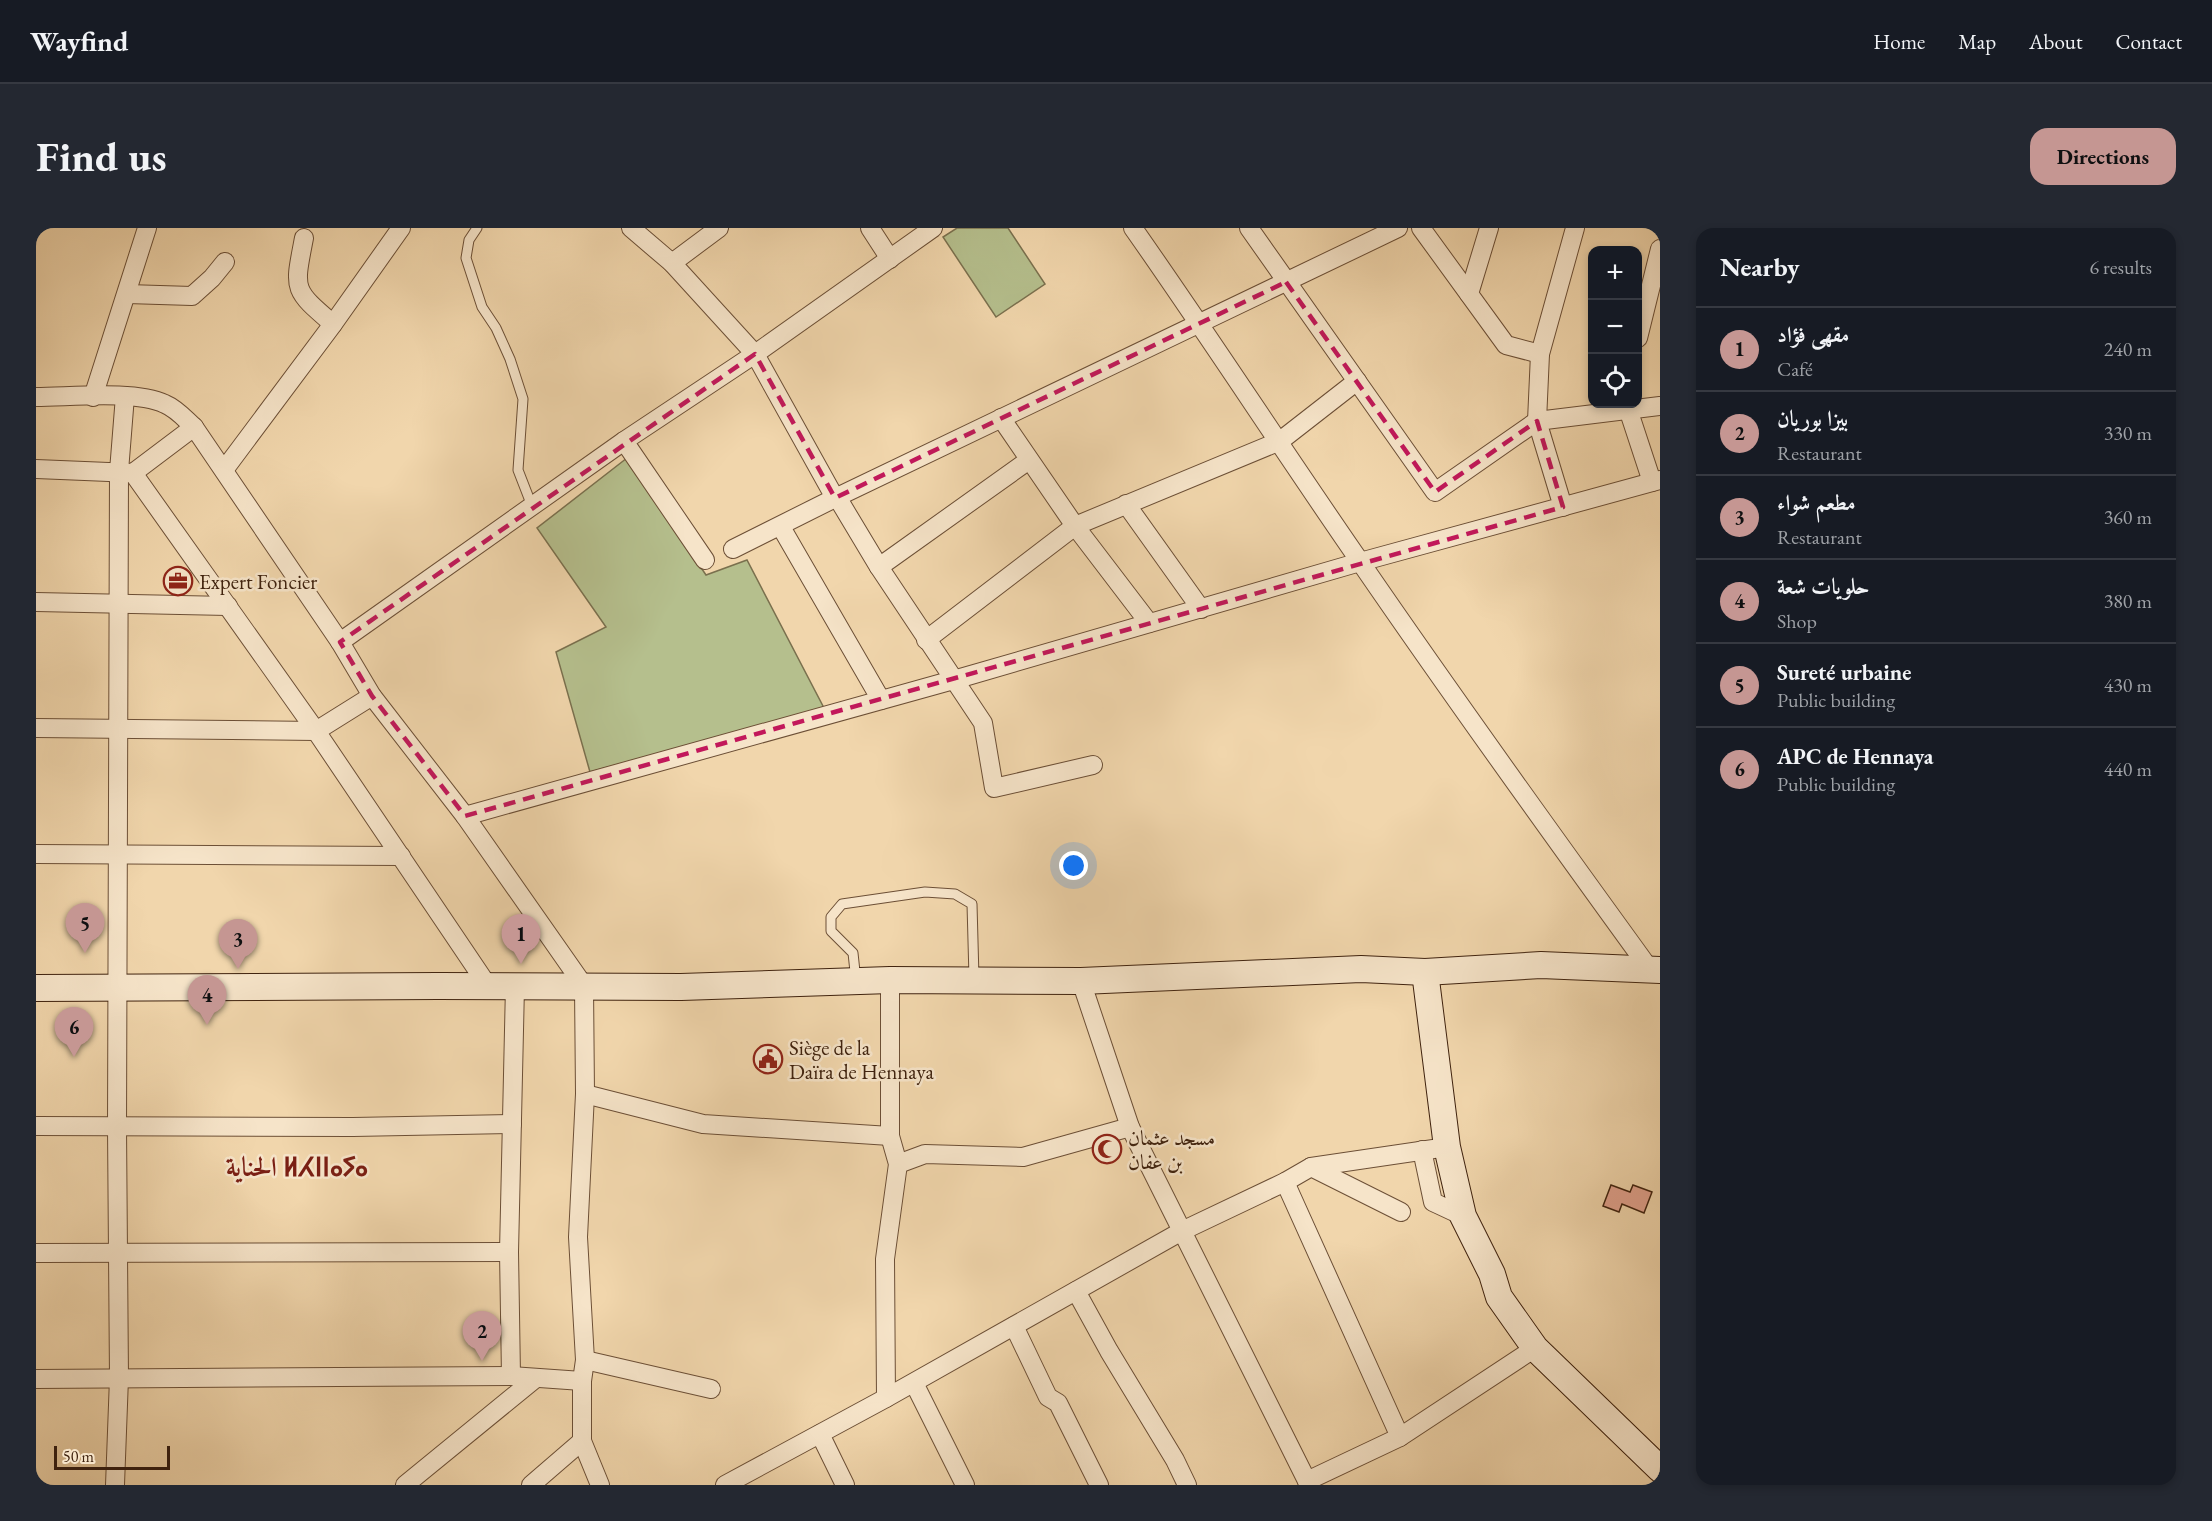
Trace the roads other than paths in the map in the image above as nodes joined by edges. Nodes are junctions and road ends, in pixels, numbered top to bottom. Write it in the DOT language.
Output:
graph roads {
  1 [pos="147,228"];
  2 [pos="401,228"];
  3 [pos="477,228"];
  4 [pos="631,228"];
  5 [pos="719,228"];
  6 [pos="870,228"];
  7 [pos="933,228"];
  8 [pos="1133,228"];
  9 [pos="1249,228"];
  10 [pos="1398,228"];
  11 [pos="1421,228"];
  12 [pos="1489,228"];
  13 [pos="1575,228"];
  14 [pos="1361,236"];
  15 [pos="304,238"];
  16 [pos="1660,249"];
  17 [pos="890,259"];
  18 [pos="225,262"];
  19 [pos="672,263"];
  20 [pos="1286,282"];
  21 [pos="127,294"];
  22 [pos="1469,294"];
  23 [pos="1642,323"];
  24 [pos="333,324"];
  25 [pos="1200,324"];
  26 [pos="755,354"];
  27 [pos="1540,354"];
  28 [pos="1357,381"];
  29 [pos="125,396"];
  30 [pos="36,397"];
  31 [pos="93,397"];
  32 [pos="1642,406"];
  33 [pos="1660,406"];
  34 [pos="1617,408"];
  35 [pos="1630,408"];
  36 [pos="1001,418"];
  37 [pos="1537,421"];
  38 [pos="194,427"];
  39 [pos="624,441"];
  40 [pos="1280,441"];
  41 [pos="1029,460"];
  42 [pos="36,469"];
  43 [pos="224,470"];
  44 [pos="126,472"];
  45 [pos="1656,481"];
  46 [pos="836,497"];
  47 [pos="1126,504"];
  48 [pos="532,506"];
  49 [pos="1563,507"];
  50 [pos="781,526"];
  51 [pos="1075,526"];
  52 [pos="733,549"];
  53 [pos="705,560"];
  54 [pos="1360,562"];
  55 [pos="879,567"];
  56 [pos="36,602"];
  57 [pos="118,604"];
  58 [pos="228,606"];
  59 [pos="1201,609"];
  60 [pos="1149,623"];
  61 [pos="926,640"];
  62 [pos="340,642"];
  63 [pos="953,680"];
  64 [pos="372,696"];
  65 [pos="881,700"];
  66 [pos="36,728"];
  67 [pos="118,728"];
  68 [pos="316,731"];
  69 [pos="1093,765"];
  70 [pos="465,816"];
  71 [pos="36,854"];
  72 [pos="118,855"];
  73 [pos="400,856"];
  74 [pos="1655,970"];
  75 [pos="1425,972"];
  76 [pos="890,980"];
  77 [pos="974,980"];
  78 [pos="856,981"];
  79 [pos="1081,981"];
  80 [pos="488,986"];
  81 [pos="515,986"];
  82 [pos="584,986"];
  83 [pos="36,988"];
  84 [pos="117,989"];
  85 [pos="585,1094"];
  86 [pos="512,1124"];
  87 [pos="36,1126"];
  88 [pos="1130,1127"];
  89 [pos="117,1128"];
  90 [pos="890,1136"];
  91 [pos="1447,1147"];
  92 [pos="1422,1150"];
  93 [pos="898,1164"];
  94 [pos="1311,1167"];
  95 [pos="1285,1182"];
  96 [pos="1401,1212"];
  97 [pos="1463,1216"];
  98 [pos="1182,1231"];
  99 [pos="118,1252"];
  100 [pos="509,1252"];
  101 [pos="36,1253"];
  102 [pos="1076,1291"];
  103 [pos="1014,1326"];
  104 [pos="1535,1348"];
  105 [pos="585,1360"];
  106 [pos="511,1376"];
  107 [pos="36,1378"];
  108 [pos="118,1378"];
  109 [pos="536,1378"];
  110 [pos="582,1381"];
  111 [pos="914,1383"];
  112 [pos="711,1389"];
  113 [pos="886,1398"];
  114 [pos="820,1434"];
  115 [pos="1401,1437"];
  116 [pos="582,1441"];
  117 [pos="1660,1469"];
  118 [pos="1308,1483"];
  119 [pos="115,1485"];
  120 [pos="405,1485"];
  121 [pos="531,1485"];
  122 [pos="600,1485"];
  123 [pos="725,1485"];
  124 [pos="845,1485"];
  125 [pos="965,1485"];
  126 [pos="1099,1485"];
  127 [pos="1187,1485"];
  1 -- 21 [label="street"];
  2 -- 24 [label="street"];
  3 -- 48 [label="lane"];
  4 -- 19 [label="street"];
  5 -- 19 [label="street"];
  6 -- 17 [label="street"];
  7 -- 17 [label="street"];
  8 -- 25 [label="street"];
  9 -- 20 [label="street"];
  10 -- 14 [label="street"];
  11 -- 22 [label="street"];
  12 -- 22 [label="street"];
  13 -- 27 [label="street"];
  14 -- 20 [label="street"];
  15 -- 24 [label="street"];
  16 -- 23 [label="street"];
  17 -- 26 [label="street"];
  18 -- 21 [label="street"];
  19 -- 26 [label="street"];
  20 -- 25 [label="street"];
  20 -- 28 [label="street"];
  21 -- 31 [label="street"];
  22 -- 27 [label="street"];
  24 -- 43 [label="street"];
  25 -- 36 [label="street"];
  25 -- 40 [label="street"];
  26 -- 39 [label="street"];
  26 -- 46 [label="street"];
  27 -- 37 [label="street"];
  28 -- 37 [label="street"];
  28 -- 40 [label="street"];
  29 -- 31 [label="street"];
  29 -- 38 [label="street"];
  29 -- 44 [label="street"];
  30 -- 31 [label="street"];
  32 -- 33 [label="street"];
  34 -- 37 [label="street"];
  35 -- 45 [label="street"];
  36 -- 41 [label="street"];
  36 -- 46 [label="street"];
  37 -- 49 [label="street"];
  38 -- 43 [label="street"];
  38 -- 44 [label="street"];
  39 -- 48 [label="street"];
  39 -- 53 [label="street"];
  40 -- 47 [label="street"];
  40 -- 54 [label="street"];
  41 -- 51 [label="street"];
  41 -- 55 [label="street"];
  42 -- 44 [label="street"];
  43 -- 62 [label="street"];
  44 -- 57 [label="street"];
  44 -- 58 [label="street"];
  45 -- 49 [label="street"];
  46 -- 50 [label="street"];
  46 -- 55 [label="street"];
  47 -- 51 [label="street"];
  47 -- 59 [label="street"];
  48 -- 62 [label="street"];
  49 -- 54 [label="street"];
  50 -- 52 [label="street"];
  50 -- 65 [label="street"];
  51 -- 60 [label="street"];
  51 -- 61 [label="street"];
  54 -- 59 [label="street"];
  54 -- 74 [label="street"];
  55 -- 61 [label="street"];
  56 -- 57 [label="street"];
  57 -- 58 [label="street"];
  57 -- 67 [label="street"];
  58 -- 68 [label="street"];
  59 -- 60 [label="street"];
  60 -- 63 [label="street"];
  61 -- 63 [label="street"];
  62 -- 64 [label="street"];
  63 -- 65 [label="street"];
  63 -- 69 [label="street"];
  64 -- 68 [label="street"];
  64 -- 70 [label="street"];
  65 -- 70 [label="street"];
  66 -- 67 [label="street"];
  67 -- 68 [label="street"];
  67 -- 72 [label="street"];
  68 -- 73 [label="street"];
  70 -- 82 [label="street"];
  71 -- 72 [label="street"];
  72 -- 73 [label="street"];
  72 -- 84 [label="street"];
  73 -- 80 [label="street"];
  74 -- 75 [label="main road"];
  75 -- 79 [label="main road"];
  75 -- 91 [label="main road"];
  76 -- 77 [label="main road"];
  76 -- 78 [label="main road"];
  76 -- 90 [label="street"];
  77 -- 78 [label="lane"];
  77 -- 79 [label="main road"];
  78 -- 82 [label="main road"];
  79 -- 88 [label="street"];
  80 -- 81 [label="main road"];
  80 -- 84 [label="main road"];
  81 -- 82 [label="main road"];
  81 -- 86 [label="street"];
  82 -- 85 [label="street"];
  83 -- 84 [label="main road"];
  84 -- 89 [label="street"];
  85 -- 90 [label="street"];
  85 -- 105 [label="street"];
  86 -- 89 [label="street"];
  86 -- 100 [label="street"];
  87 -- 89 [label="street"];
  88 -- 93 [label="street"];
  88 -- 98 [label="street"];
  89 -- 99 [label="street"];
  90 -- 93 [label="street"];
  91 -- 92 [label="street"];
  91 -- 97 [label="main road"];
  92 -- 94 [label="street"];
  92 -- 97 [label="street"];
  93 -- 113 [label="street"];
  94 -- 95 [label="street"];
  94 -- 96 [label="street"];
  95 -- 98 [label="street"];
  95 -- 115 [label="street"];
  97 -- 104 [label="main road"];
  98 -- 102 [label="street"];
  98 -- 118 [label="street"];
  99 -- 100 [label="street"];
  99 -- 101 [label="street"];
  99 -- 108 [label="street"];
  100 -- 106 [label="street"];
  102 -- 103 [label="street"];
  102 -- 127 [label="street"];
  103 -- 111 [label="street"];
  103 -- 126 [label="street"];
  104 -- 115 [label="street"];
  104 -- 117 [label="main road"];
  105 -- 110 [label="street"];
  105 -- 112 [label="street"];
  106 -- 108 [label="street"];
  106 -- 109 [label="street"];
  107 -- 108 [label="street"];
  108 -- 119 [label="street"];
  109 -- 110 [label="street"];
  109 -- 120 [label="street"];
  110 -- 116 [label="street"];
  111 -- 113 [label="street"];
  111 -- 125 [label="street"];
  113 -- 114 [label="street"];
  114 -- 123 [label="street"];
  114 -- 124 [label="street"];
  115 -- 118 [label="street"];
  116 -- 121 [label="street"];
  116 -- 122 [label="street"];
}
